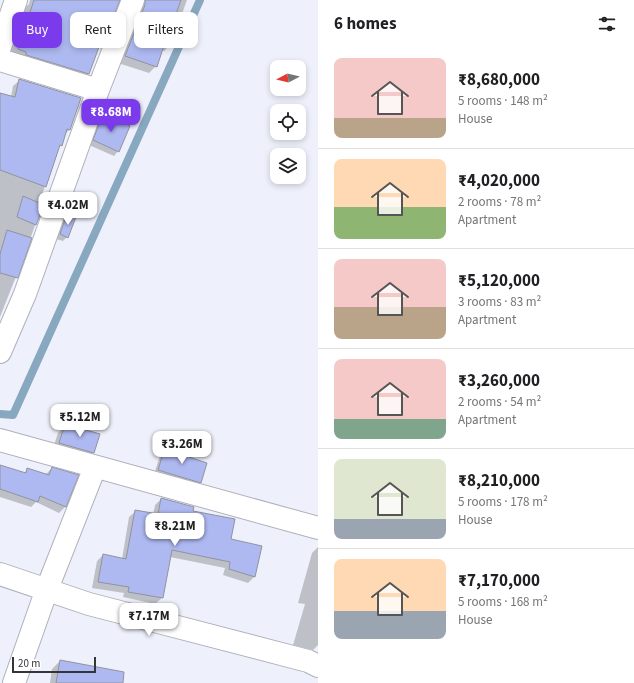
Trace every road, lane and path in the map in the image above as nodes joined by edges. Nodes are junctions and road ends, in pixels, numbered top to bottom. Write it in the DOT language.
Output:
graph roads {
  1 [pos="16,0"];
  2 [pos="133,0"];
  3 [pos="0,47"];
  4 [pos="0,60"];
  5 [pos="98,90"];
  6 [pos="0,352"];
  7 [pos="0,440"];
  8 [pos="95,467"];
  9 [pos="318,528"];
  10 [pos="0,574"];
  11 [pos="47,589"];
  12 [pos="318,666"];
  13 [pos="14,683"];
  1 -- 3 [label="street"];
  2 -- 5 [label="street"];
  4 -- 5 [label="street"];
  5 -- 6 [label="street"];
  7 -- 8 [label="street"];
  8 -- 9 [label="street"];
  8 -- 11 [label="street"];
  10 -- 11 [label="street"];
  11 -- 12 [label="street"];
  11 -- 13 [label="street"];
}
